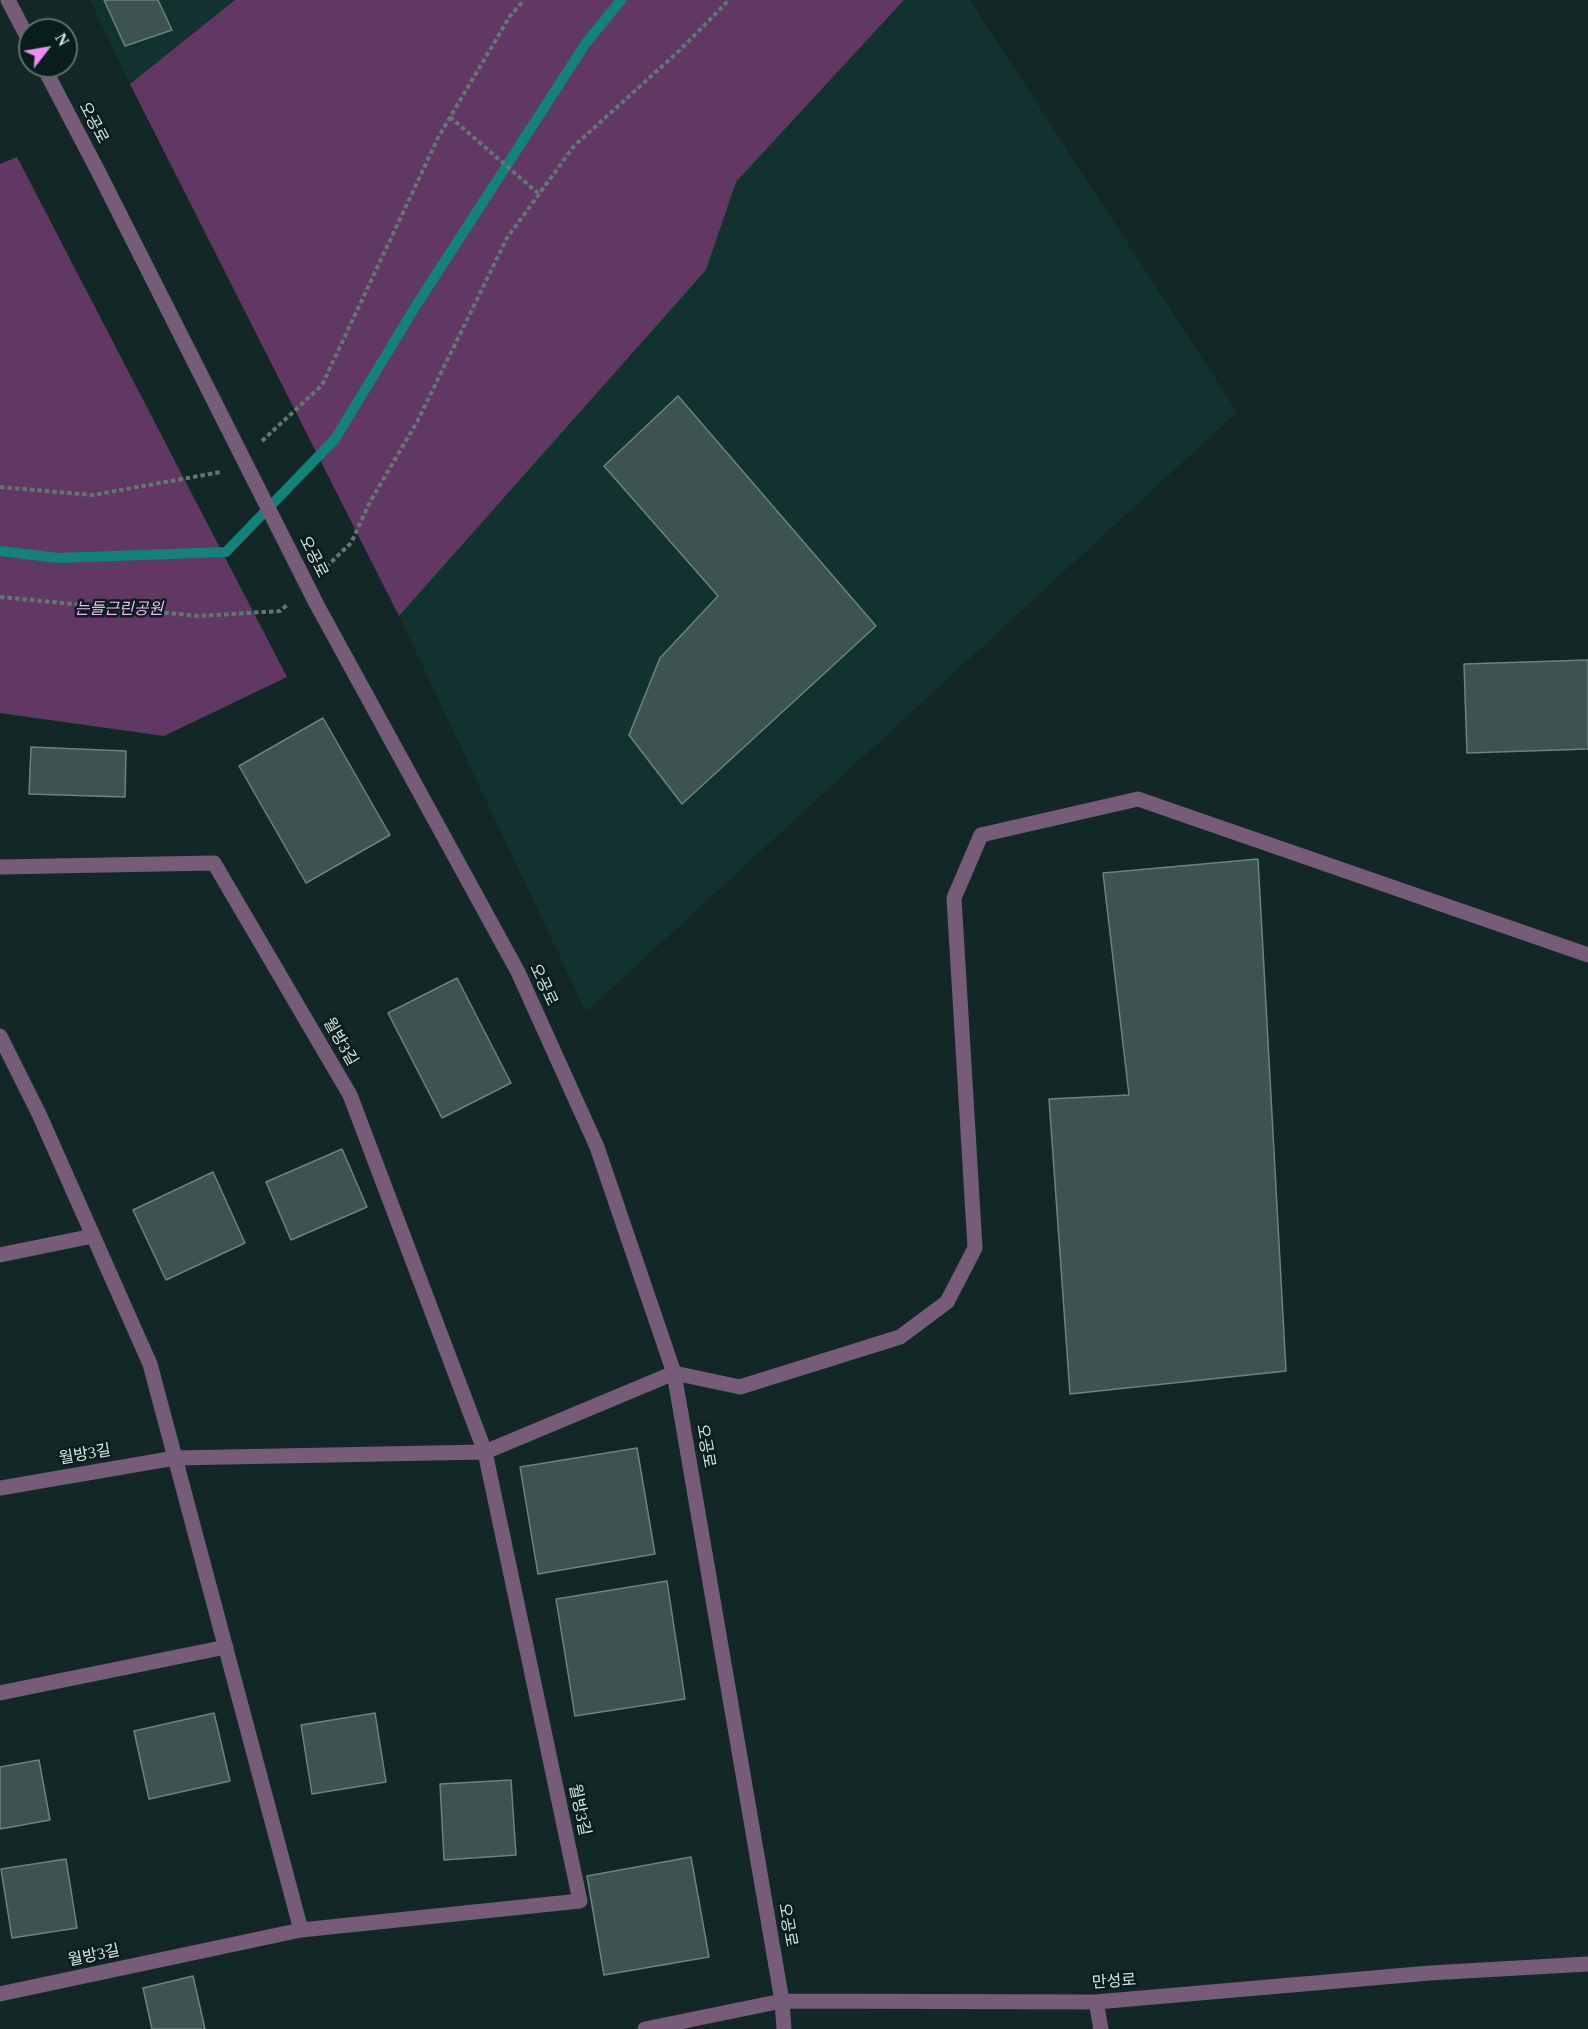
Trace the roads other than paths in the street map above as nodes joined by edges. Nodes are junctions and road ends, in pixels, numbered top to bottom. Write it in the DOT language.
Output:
graph roads {
  1 [pos="8,0"];
  2 [pos="18,19"];
  3 [pos="49,78"];
  4 [pos="0,867"];
  5 [pos="1588,956"];
  6 [pos="0,1036"];
  7 [pos="93,1236"];
  8 [pos="0,1255"];
  9 [pos="674,1372"];
  10 [pos="485,1452"];
  11 [pos="175,1458"];
  12 [pos="0,1488"];
  13 [pos="226,1647"];
  14 [pos="0,1693"];
  15 [pos="301,1930"];
  16 [pos="1588,1964"];
  17 [pos="0,1994"];
  18 [pos="782,2001"];
  19 [pos="1096,2002"];
  20 [pos="645,2029"];
  21 [pos="784,2029"];
  22 [pos="1101,2029"];
  1 -- 2 [label="street"];
  3 -- 9 [label="street, 오공로"];
  4 -- 10 [label="street, 월방3길"];
  5 -- 9 [label="street"];
  6 -- 7 [label="street"];
  7 -- 8 [label="street"];
  7 -- 11 [label="street"];
  9 -- 10 [label="street, 월방3길"];
  9 -- 18 [label="street, 오공로"];
  10 -- 11 [label="street, 월방3길"];
  10 -- 15 [label="street, 월방3길"];
  11 -- 12 [label="street, 월방3길"];
  11 -- 13 [label="street"];
  13 -- 14 [label="street"];
  13 -- 15 [label="street"];
  15 -- 17 [label="street, 월방3길"];
  16 -- 19 [label="street, 만성로"];
  18 -- 19 [label="street, 만성로"];
  18 -- 20 [label="street, 만성로"];
  18 -- 21 [label="street, 오공로"];
  19 -- 22 [label="street"];
}
